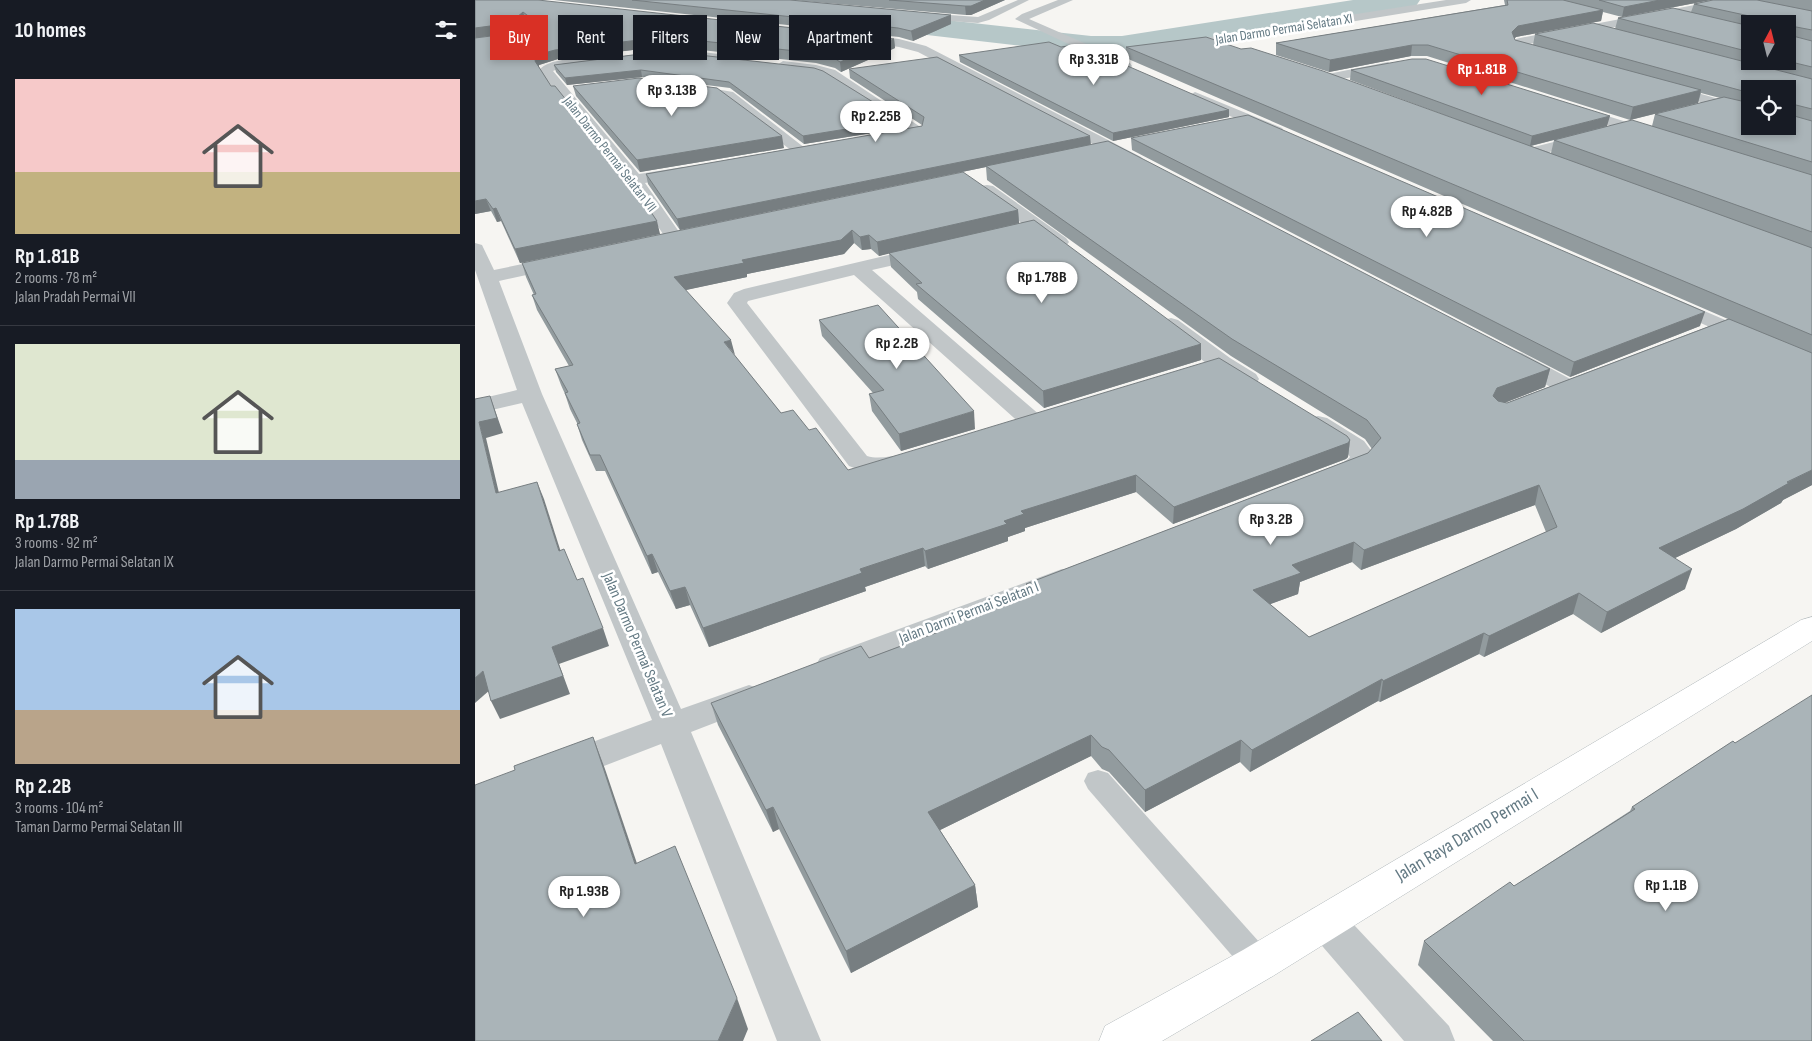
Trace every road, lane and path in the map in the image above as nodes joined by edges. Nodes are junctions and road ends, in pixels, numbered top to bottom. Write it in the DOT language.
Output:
graph roads {
  1 [pos="1025,0"];
  2 [pos="1069,0"];
  3 [pos="1402,0"];
  4 [pos="1465,0"];
  5 [pos="1735,0"];
  6 [pos="1751,4"];
  7 [pos="1367,5"];
  8 [pos="1665,14"];
  9 [pos="908,15"];
  10 [pos="1599,15"];
  11 [pos="1693,20"];
  12 [pos="1624,22"];
  13 [pos="1591,28"];
  14 [pos="1619,35"];
  15 [pos="490,41"];
  16 [pos="1215,41"];
  17 [pos="891,42"];
  18 [pos="475,43"];
  19 [pos="1168,47"];
  20 [pos="1243,50"];
  21 [pos="1535,51"];
  22 [pos="1121,54"];
  23 [pos="625,56"];
  24 [pos="1103,56"];
  25 [pos="598,60"];
  26 [pos="747,61"];
  27 [pos="766,63"];
  28 [pos="1402,63"];
  29 [pos="1137,71"];
  30 [pos="1309,72"];
  31 [pos="1328,78"];
  32 [pos="1646,82"];
  33 [pos="675,86"];
  34 [pos="1355,89"];
  35 [pos="580,90"];
  36 [pos="1180,90"];
  37 [pos="561,92"];
  38 [pos="1720,103"];
  39 [pos="1563,106"];
  40 [pos="1741,109"];
  41 [pos="1693,110"];
  42 [pos="1250,119"];
  43 [pos="1655,120"];
  44 [pos="1221,125"];
  45 [pos="1628,127"];
  46 [pos="1295,139"];
  47 [pos="1665,139"];
  48 [pos="868,140"];
  49 [pos="1133,144"];
  50 [pos="1509,146"];
  51 [pos="821,148"];
  52 [pos="1113,148"];
  53 [pos="802,152"];
  54 [pos="1527,153"];
  55 [pos="1084,154"];
  56 [pos="782,155"];
  57 [pos="1555,163"];
  58 [pos="1148,166"];
  59 [pos="694,170"];
  60 [pos="979,176"];
  61 [pos="635,180"];
  62 [pos="1038,226"];
  63 [pos="1009,232"];
  64 [pos="694,235"];
  65 [pos="675,239"];
  66 [pos="657,242"];
  67 [pos="475,248"];
  68 [pos="943,248"];
  69 [pos="1078,255"];
  70 [pos="576,259"];
  71 [pos="857,268"];
  72 [pos="488,277"];
  73 [pos="1658,297"];
  74 [pos="1158,315"];
  75 [pos="1721,325"];
  76 [pos="1693,339"];
  77 [pos="1498,350"];
  78 [pos="1222,363"];
  79 [pos="1812,366"];
  80 [pos="1194,371"];
  81 [pos="1264,389"];
  82 [pos="530,394"];
  83 [pos="1544,397"];
  84 [pos="475,407"];
  85 [pos="1305,415"];
  86 [pos="1005,430"];
  87 [pos="924,454"];
  88 [pos="1310,484"];
  89 [pos="1086,569"];
  90 [pos="1812,627"];
  91 [pos="806,675"];
  92 [pos="778,686"];
  93 [pos="672,727"];
  94 [pos="539,778"];
  95 [pos="1098,781"];
  96 [pos="1325,922"];
  97 [pos="1258,963"];
  98 [pos="799,1041"];
  99 [pos="1121,1041"];
  100 [pos="1433,1041"];
  1 -- 9 [label="lane"];
  2 -- 24 [label="street"];
  3 -- 7 [label="street"];
  4 -- 16 [label="street, Jalan Darmo Permai Selatan XI"];
  5 -- 6 [label="street"];
  5 -- 8 [label="street"];
  8 -- 11 [label="street"];
  8 -- 12 [label="street"];
  10 -- 12 [label="street"];
  12 -- 13 [label="street"];
  13 -- 14 [label="street"];
  13 -- 21 [label="street"];
  15 -- 18 [label="lane"];
  16 -- 19 [label="street, Jalan Darmo Permai Selatan XI"];
  16 -- 20 [label="street"];
  17 -- 52 [label="street"];
  22 -- 24 [label="street"];
  23 -- 26 [label="street"];
  24 -- 29 [label="street"];
  25 -- 37 [label="street, Jalan Darmo Permai Selatan VII"];
  27 -- 48 [label="street"];
  28 -- 31 [label="street"];
  30 -- 31 [label="street"];
  31 -- 34 [label="street"];
  32 -- 38 [label="street"];
  33 -- 53 [label="street"];
  35 -- 37 [label="street"];
  36 -- 42 [label="street"];
  37 -- 61 [label="street, Jalan Darmo Permai Selatan VII"];
  38 -- 40 [label="street"];
  38 -- 41 [label="street"];
  39 -- 45 [label="street"];
  42 -- 44 [label="street"];
  42 -- 46 [label="street"];
  43 -- 45 [label="street"];
  45 -- 47 [label="street"];
  45 -- 54 [label="street"];
  49 -- 52 [label="street"];
  50 -- 54 [label="street"];
  51 -- 53 [label="street"];
  52 -- 55 [label="street"];
  52 -- 58 [label="street"];
  53 -- 56 [label="street"];
  54 -- 57 [label="street"];
  59 -- 61 [label="street"];
  60 -- 62 [label="street"];
  61 -- 65 [label="street, Jalan Darmo Permai Selatan VII"];
  62 -- 63 [label="street"];
  62 -- 69 [label="street"];
  64 -- 65 [label="street"];
  65 -- 66 [label="street"];
  67 -- 72 [label="street, Jalan Darmo Permai Selatan V"];
  68 -- 71 [label="street"];
  70 -- 72 [label="street"];
  71 -- 86 [label="street"];
  71 -- 87 [label="street"];
  72 -- 82 [label="street, Jalan Darmo Permai Selatan V"];
  73 -- 75 [label="street"];
  74 -- 78 [label="street"];
  75 -- 76 [label="street"];
  75 -- 79 [label="street"];
  77 -- 83 [label="street"];
  78 -- 80 [label="street"];
  78 -- 81 [label="street"];
  82 -- 84 [label="street"];
  82 -- 93 [label="street, Jalan Darmo Permai Selatan V"];
  85 -- 88 [label="street"];
  89 -- 91 [label="street, Jalan Darmi Permai Selatan I"];
  90 -- 96 [label="street, Jalan Raya Darmo Permai I"];
  92 -- 93 [label="street"];
  93 -- 94 [label="street"];
  93 -- 98 [label="street, Jalan Darmo Permai Selatan V"];
  95 -- 97 [label="lane"];
  96 -- 97 [label="street, Jalan Raya Darmo Permai I"];
  96 -- 100 [label="street"];
  97 -- 99 [label="street, Jalan Raya Darmo Permai I"];
}
